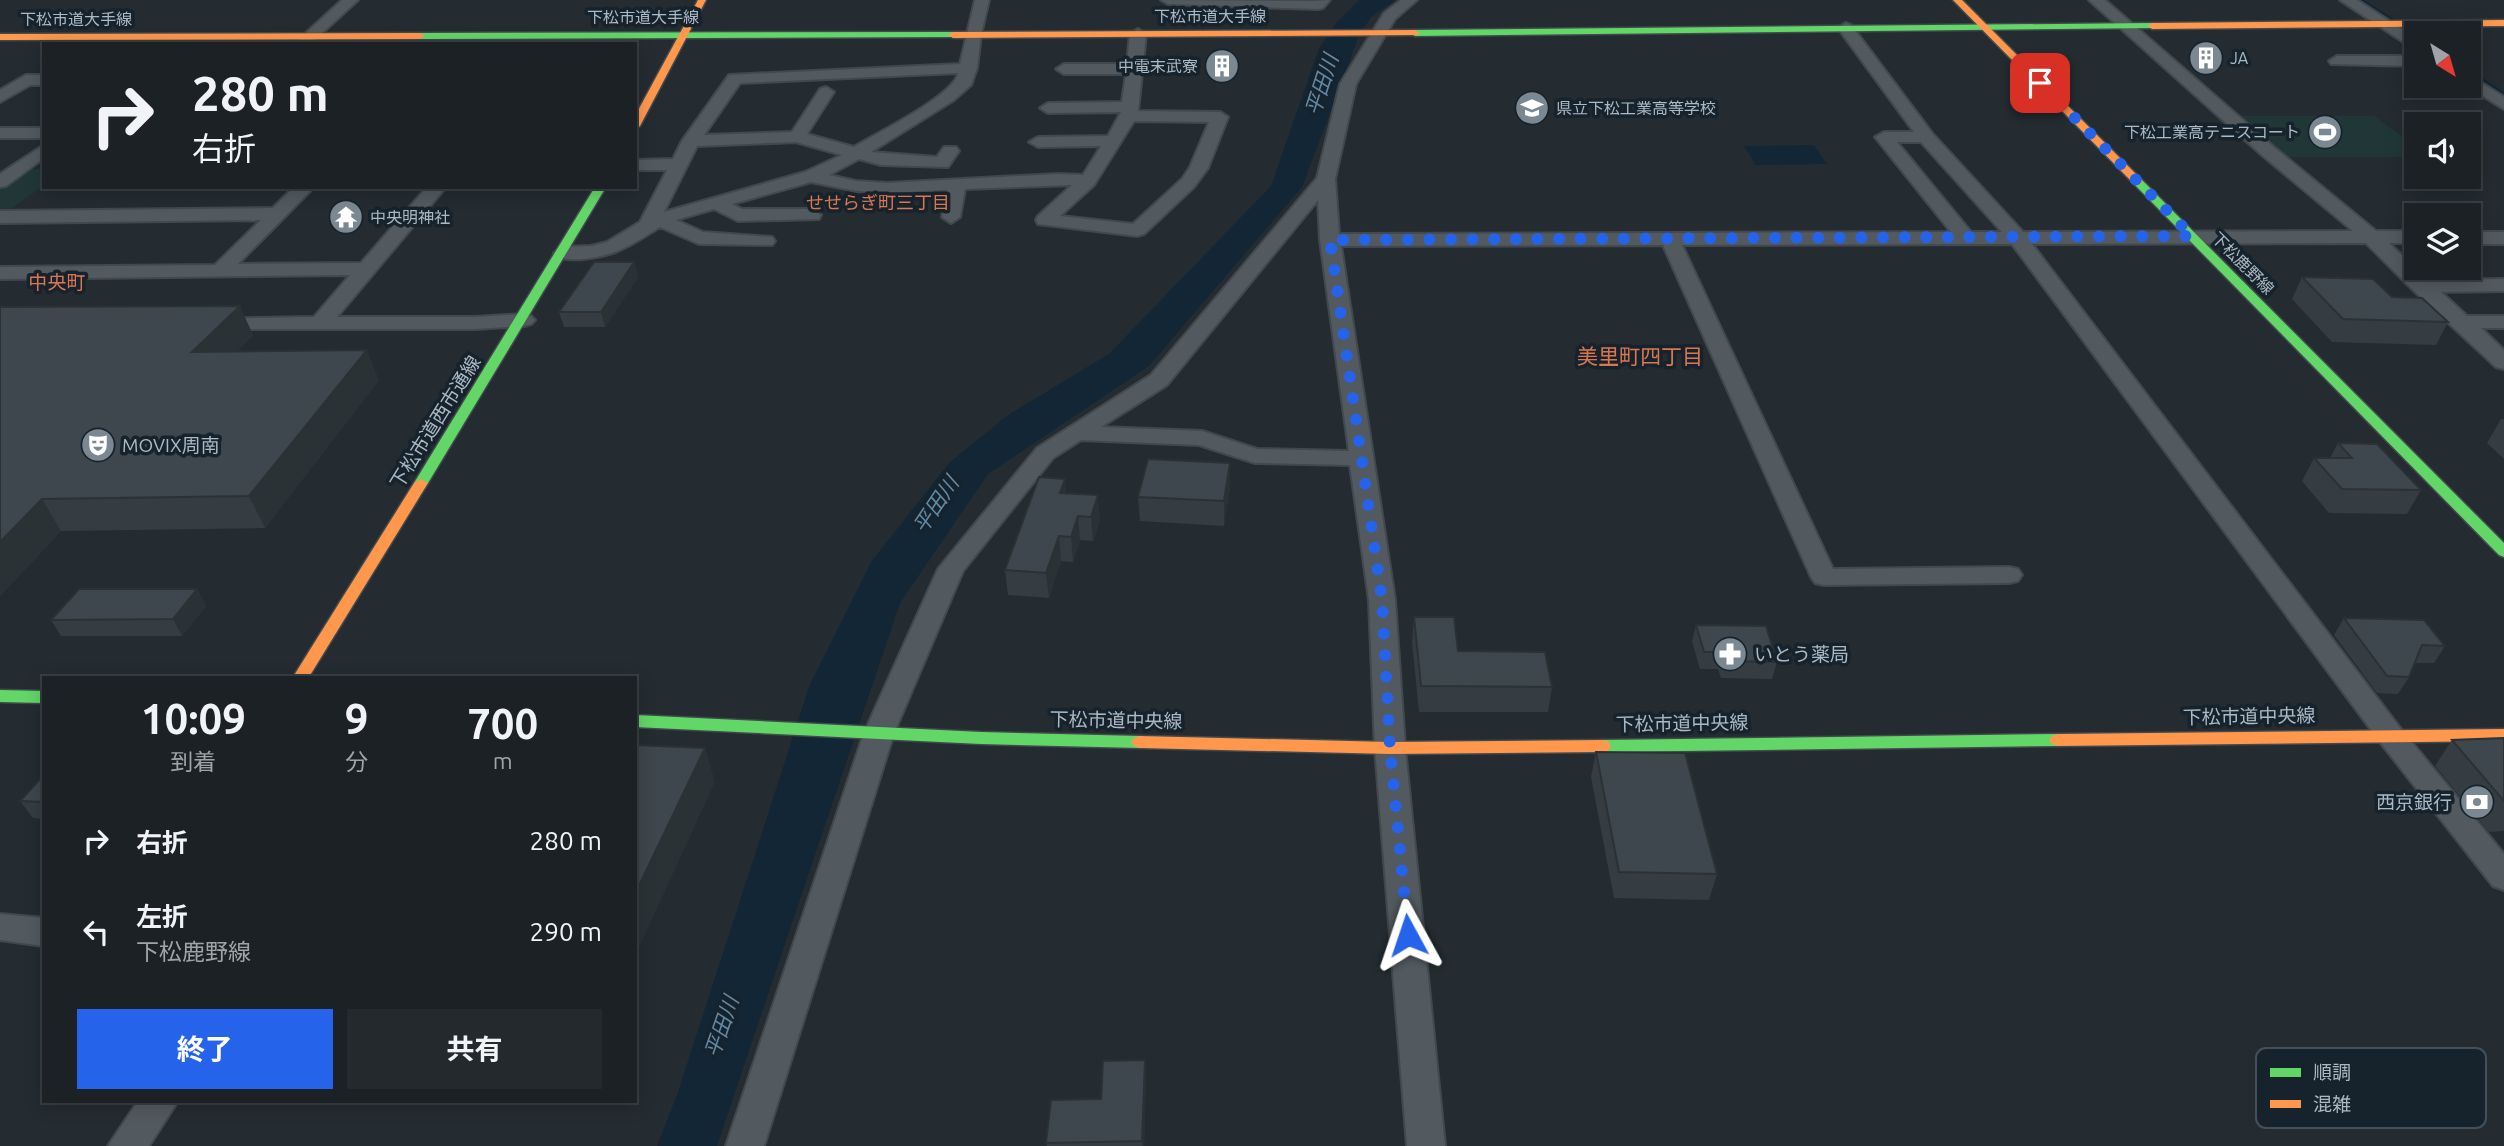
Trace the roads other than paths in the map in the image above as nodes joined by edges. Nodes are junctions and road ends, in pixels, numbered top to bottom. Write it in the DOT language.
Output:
graph roads {
  1 [pos="351,0"];
  2 [pos="702,0"];
  3 [pos="982,0"];
  4 [pos="1168,0"];
  5 [pos="1323,0"];
  6 [pos="1410,0"];
  7 [pos="1957,0"];
  8 [pos="2096,0"];
  9 [pos="2347,0"];
  10 [pos="1257,1"];
  11 [pos="2504,23"];
  12 [pos="2380,24"];
  13 [pos="1983,26"];
  14 [pos="2127,26"];
  15 [pos="1846,28"];
  16 [pos="1372,31"];
  17 [pos="685,34"];
  18 [pos="972,34"];
  19 [pos="1138,34"];
  20 [pos="0,37"];
  21 [pos="2404,38"];
  22 [pos="304,40"];
  23 [pos="2337,61"];
  24 [pos="2404,61"];
  25 [pos="969,68"];
  26 [pos="1064,69"];
  27 [pos="1134,69"];
  28 [pos="42,80"];
  29 [pos="2482,89"];
  30 [pos="825,92"];
  31 [pos="0,97"];
  32 [pos="642,102"];
  33 [pos="2504,104"];
  34 [pos="1048,108"];
  35 [pos="1129,112"];
  36 [pos="637,119"];
  37 [pos="0,133"];
  38 [pos="42,133"];
  39 [pos="797,137"];
  40 [pos="1926,137"];
  41 [pos="691,141"];
  42 [pos="1112,141"];
  43 [pos="1038,142"];
  44 [pos="42,151"];
  45 [pos="950,151"];
  46 [pos="858,154"];
  47 [pos="24,164"];
  48 [pos="42,164"];
  49 [pos="637,164"];
  50 [pos="678,164"];
  51 [pos="811,176"];
  52 [pos="1326,179"];
  53 [pos="1088,181"];
  54 [pos="0,182"];
  55 [pos="957,183"];
  56 [pos="303,189"];
  57 [pos="435,189"];
  58 [pos="600,189"];
  59 [pos="716,203"];
  60 [pos="276,214"];
  61 [pos="812,215"];
  62 [pos="0,217"];
  63 [pos="951,217"];
  64 [pos="653,224"];
  65 [pos="2192,236"];
  66 [pos="2017,237"];
  67 [pos="2371,237"];
  68 [pos="2404,237"];
  69 [pos="2481,237"];
  70 [pos="1965,238"];
  71 [pos="2504,238"];
  72 [pos="1670,239"];
  73 [pos="1330,240"];
  74 [pos="765,242"];
  75 [pos="564,253"];
  76 [pos="366,269"];
  77 [pos="219,272"];
  78 [pos="0,273"];
  79 [pos="2420,285"];
  80 [pos="2504,285"];
  81 [pos="524,320"];
  82 [pos="321,322"];
  83 [pos="2504,322"];
  84 [pos="195,323"];
  85 [pos="2460,323"];
  86 [pos="2504,362"];
  87 [pos="1076,433"];
  88 [pos="1360,457"];
  89 [pos="2504,552"];
  90 [pos="2009,575"];
  91 [pos="302,676"];
  92 [pos="0,696"];
  93 [pos="42,697"];
  94 [pos="637,720"];
  95 [pos="870,732"];
  96 [pos="2504,735"];
  97 [pos="2390,736"];
  98 [pos="1390,748"];
  99 [pos="2498,861"];
  100 [pos="0,928"];
  101 [pos="42,932"];
  102 [pos="158,1103"];
  103 [pos="127,1146"];
  104 [pos="745,1146"];
  105 [pos="1426,1146"];
  1 -- 22 [label="street"];
  2 -- 17 [label="street"];
  3 -- 18 [label="street"];
  4 -- 10 [label="street"];
  5 -- 10 [label="street"];
  6 -- 16 [label="street"];
  7 -- 13 [label="street, 下松鹿野線"];
  8 -- 14 [label="street"];
  9 -- 12 [label="street"];
  11 -- 12 [label="street, 下松市道大手線"];
  12 -- 14 [label="street, 下松市道大手線"];
  12 -- 21 [label="street"];
  13 -- 14 [label="street, 下松市道大手線"];
  13 -- 15 [label="street, 下松市道大手線"];
  13 -- 65 [label="street, 下松鹿野線"];
  14 -- 67 [label="street"];
  15 -- 16 [label="street, 下松市道大手線"];
  15 -- 40 [label="street"];
  16 -- 19 [label="street, 下松市道大手線"];
  16 -- 52 [label="street"];
  17 -- 18 [label="street, 下松市道大手線"];
  17 -- 22 [label="street, 下松市道大手線"];
  17 -- 32 [label="street"];
  18 -- 19 [label="street, 下松市道大手線"];
  18 -- 25 [label="street"];
  19 -- 27 [label="street"];
  20 -- 22 [label="street, 下松市道大手線"];
  23 -- 24 [label="street"];
  25 -- 41 [label="street"];
  25 -- 46 [label="street"];
  26 -- 27 [label="street"];
  27 -- 35 [label="street"];
  28 -- 31 [label="street"];
  29 -- 33 [label="street"];
  30 -- 39 [label="street"];
  32 -- 36 [label="street"];
  34 -- 35 [label="street"];
  35 -- 42 [label="street"];
  35 -- 53 [label="street"];
  37 -- 38 [label="street"];
  39 -- 41 [label="street"];
  39 -- 46 [label="street"];
  40 -- 66 [label="street"];
  40 -- 70 [label="street"];
  41 -- 50 [label="street"];
  42 -- 43 [label="street"];
  42 -- 53 [label="street"];
  44 -- 47 [label="street"];
  45 -- 46 [label="street"];
  46 -- 51 [label="street"];
  47 -- 48 [label="street"];
  47 -- 54 [label="street"];
  49 -- 50 [label="street"];
  50 -- 64 [label="street"];
  51 -- 55 [label="street"];
  51 -- 59 [label="street"];
  52 -- 73 [label="street"];
  52 -- 87 [label="street"];
  53 -- 55 [label="street"];
  55 -- 63 [label="street"];
  56 -- 60 [label="street"];
  57 -- 76 [label="street"];
  58 -- 75 [label="street, 下松市道西市通線"];
  59 -- 61 [label="street"];
  59 -- 64 [label="street"];
  60 -- 62 [label="street"];
  60 -- 77 [label="street"];
  64 -- 74 [label="street"];
  64 -- 75 [label="street"];
  65 -- 66 [label="street"];
  65 -- 67 [label="street"];
  65 -- 89 [label="street, 下松鹿野線"];
  66 -- 70 [label="street"];
  66 -- 97 [label="street"];
  67 -- 68 [label="street"];
  67 -- 79 [label="street"];
  69 -- 71 [label="street"];
  70 -- 72 [label="street"];
  72 -- 73 [label="street"];
  72 -- 90 [label="street"];
  73 -- 88 [label="street"];
  75 -- 81 [label="street, 下松市道西市通線"];
  76 -- 77 [label="street"];
  76 -- 82 [label="street"];
  77 -- 78 [label="street"];
  79 -- 80 [label="street"];
  79 -- 85 [label="street"];
  81 -- 82 [label="street"];
  81 -- 91 [label="street, 下松市道西市通線"];
  82 -- 84 [label="street"];
  83 -- 85 [label="street"];
  85 -- 86 [label="street"];
  87 -- 88 [label="street"];
  87 -- 95 [label="street"];
  88 -- 98 [label="street"];
  92 -- 93 [label="street"];
  94 -- 95 [label="street, 下松市道中央線"];
  95 -- 98 [label="street, 下松市道中央線"];
  95 -- 104 [label="street"];
  96 -- 97 [label="street, 下松市道中央線"];
  97 -- 98 [label="street, 下松市道中央線"];
  97 -- 99 [label="street"];
  98 -- 105 [label="street"];
  100 -- 101 [label="street"];
  102 -- 103 [label="street"];
}
